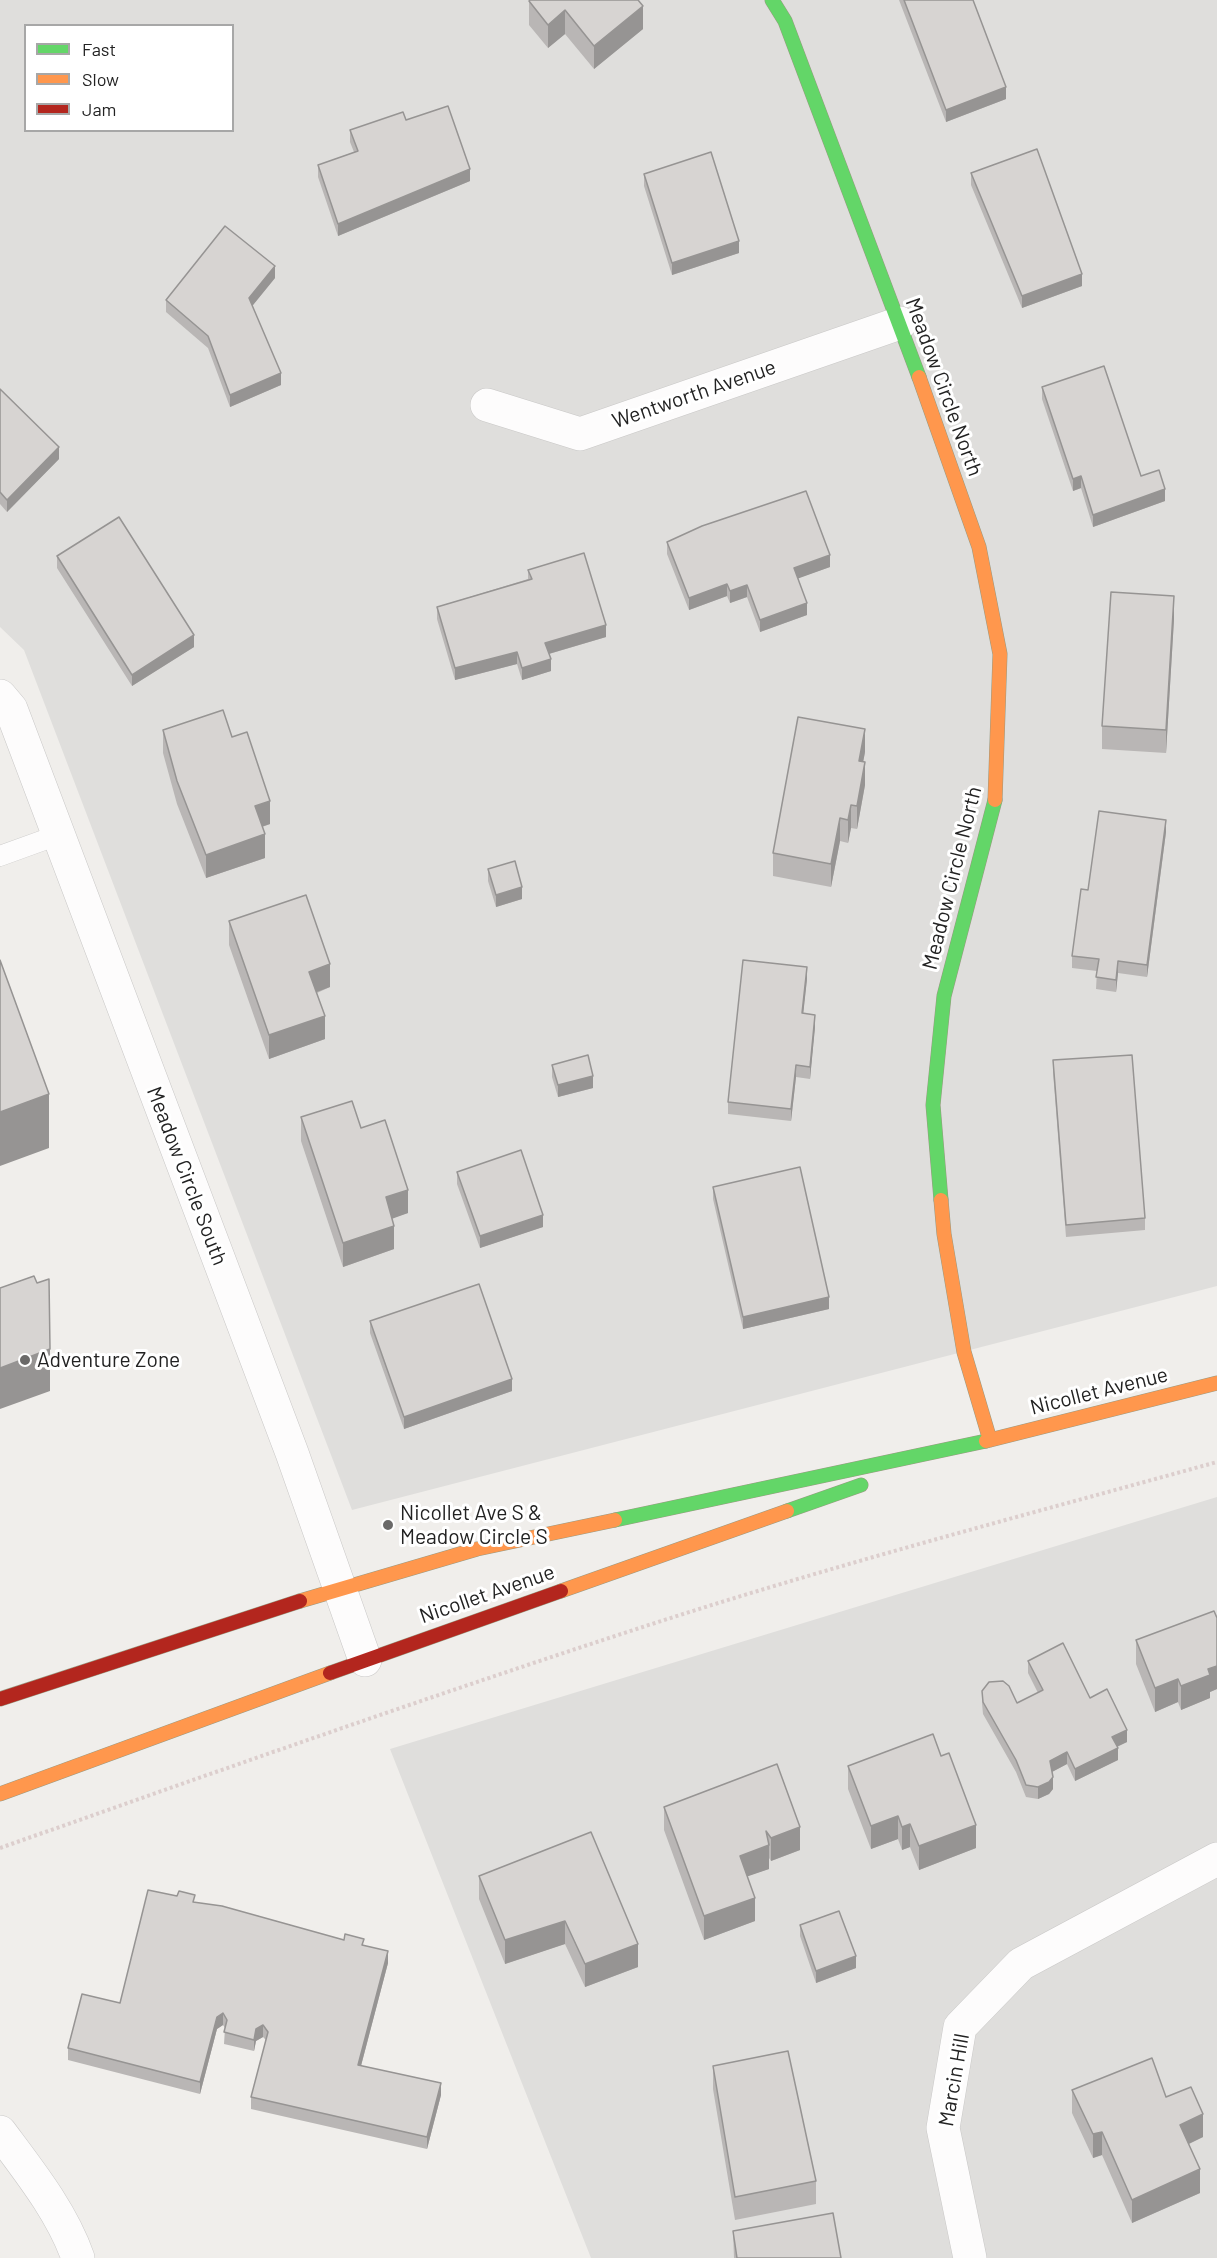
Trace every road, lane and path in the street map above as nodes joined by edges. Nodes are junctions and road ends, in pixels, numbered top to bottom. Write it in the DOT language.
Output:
graph roads {
  1 [pos="772,0"];
  2 [pos="900,323"];
  3 [pos="488,405"];
  4 [pos="0,696"];
  5 [pos="58,835"];
  6 [pos="0,856"];
  7 [pos="1217,1383"];
  8 [pos="990,1440"];
  9 [pos="1217,1462"];
  10 [pos="340,1588"];
  11 [pos="365,1660"];
  12 [pos="0,1699"];
  13 [pos="0,1794"];
  14 [pos="0,1848"];
  15 [pos="1217,1859"];
  16 [pos="0,2132"];
  17 [pos="78,2258"];
  18 [pos="970,2258"];
  1 -- 2 [label="main road, Meadow Circle North"];
  2 -- 3 [label="street, Wentworth Avenue"];
  2 -- 8 [label="main road, Meadow Circle North"];
  4 -- 5 [label="street, Meadow Circle South"];
  5 -- 6 [label="lane"];
  5 -- 10 [label="street, Meadow Circle South"];
  7 -- 8 [label="main road, Nicollet Avenue"];
  8 -- 10 [label="main road, Nicollet Avenue"];
  8 -- 11 [label="main road, Nicollet Avenue"];
  9 -- 14 [label="path"];
  10 -- 11 [label="street, Meadow Circle South"];
  10 -- 12 [label="main road, Nicollet Avenue"];
  11 -- 13 [label="main road, Nicollet Avenue"];
  15 -- 18 [label="street, Marcin Hill"];
  16 -- 17 [label="street"];
}
